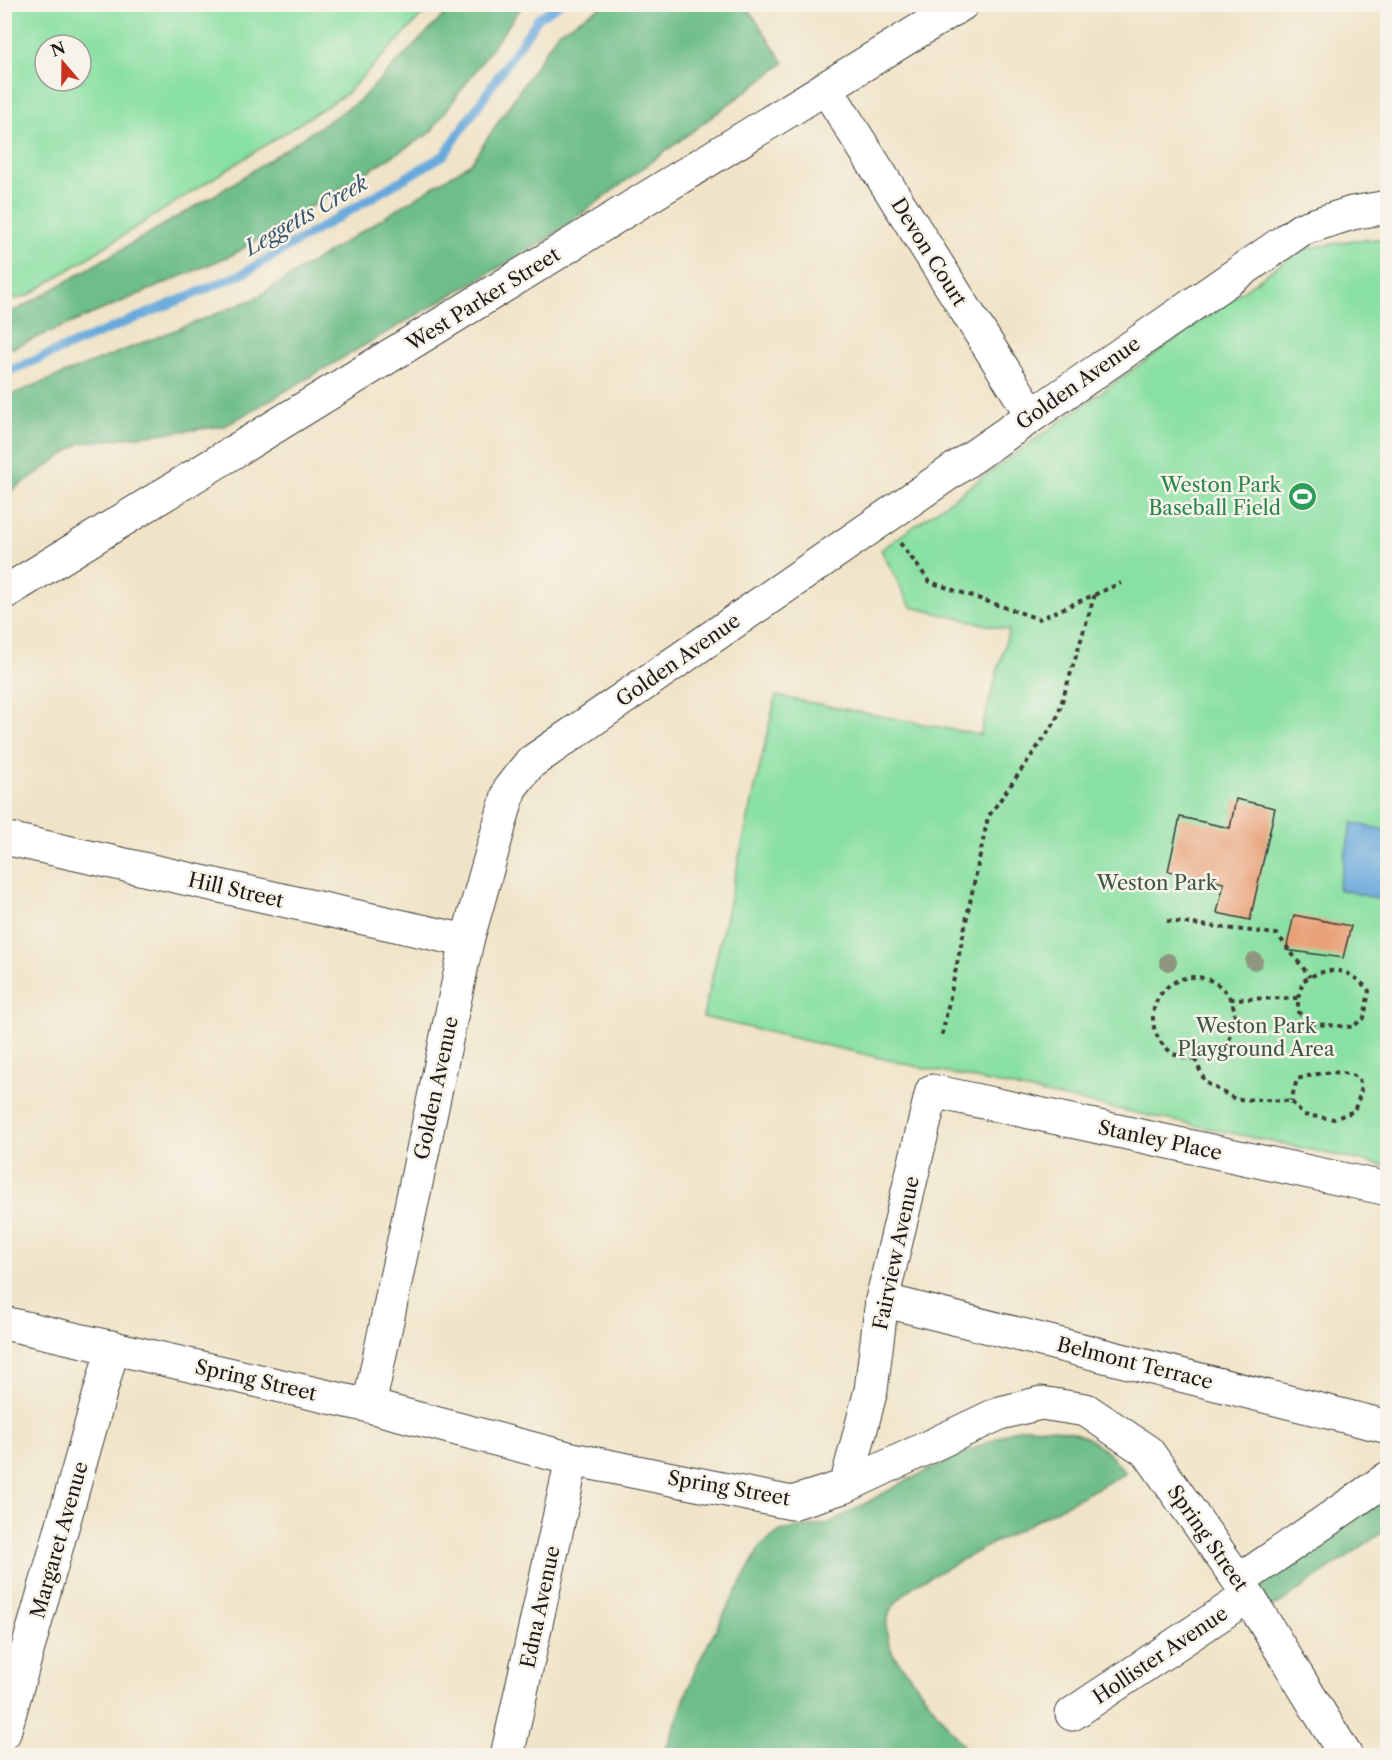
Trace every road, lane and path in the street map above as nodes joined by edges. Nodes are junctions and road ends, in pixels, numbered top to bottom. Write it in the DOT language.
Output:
graph roads {
  1 [pos="962,4"];
  2 [pos="826,88"];
  3 [pos="1388,207"];
  4 [pos="1032,415"];
  5 [pos="896,537"];
  6 [pos="1121,583"];
  7 [pos="4,593"];
  8 [pos="1095,594"];
  9 [pos="4,838"];
  10 [pos="1167,921"];
  11 [pos="467,941"];
  12 [pos="1310,977"];
  13 [pos="1298,998"];
  14 [pos="1230,999"];
  15 [pos="942,1035"];
  16 [pos="1195,1059"];
  17 [pos="932,1091"];
  18 [pos="1291,1101"];
  19 [pos="1388,1189"];
  20 [pos="882,1300"];
  21 [pos="4,1323"];
  22 [pos="113,1347"];
  23 [pos="369,1406"];
  24 [pos="1388,1427"];
  25 [pos="573,1459"];
  26 [pos="1388,1478"];
  27 [pos="846,1486"];
  28 [pos="1243,1588"];
  29 [pos="1072,1714"];
  30 [pos="4,1733"];
  31 [pos="507,1755"];
  32 [pos="1346,1755"];
  1 -- 2 [label="street, West Parker Street"];
  2 -- 4 [label="street, Devon Court"];
  2 -- 7 [label="street, West Parker Street"];
  3 -- 4 [label="street, Golden Avenue"];
  4 -- 11 [label="street, Golden Avenue"];
  5 -- 8 [label="path"];
  6 -- 8 [label="path"];
  8 -- 15 [label="path"];
  9 -- 11 [label="street, Hill Street"];
  10 -- 12 [label="path"];
  11 -- 23 [label="street, Golden Avenue"];
  12 -- 13 [label="path"];
  12 -- 13 [label="path"];
  13 -- 14 [label="path"];
  14 -- 16 [label="path"];
  14 -- 16 [label="path"];
  16 -- 18 [label="path"];
  17 -- 19 [label="street, Stanley Place"];
  17 -- 20 [label="street, Fairview Avenue"];
  18 -- 18 [label="path"];
  20 -- 24 [label="street, Belmont Terrace"];
  20 -- 27 [label="street, Fairview Avenue"];
  21 -- 22 [label="street, Spring Street"];
  22 -- 23 [label="street, Spring Street"];
  22 -- 30 [label="street, Margaret Avenue"];
  23 -- 25 [label="street, Spring Street"];
  25 -- 27 [label="street, Spring Street"];
  25 -- 31 [label="street, Edna Avenue"];
  26 -- 28 [label="street, Hollister Avenue"];
  27 -- 28 [label="street, Spring Street"];
  28 -- 29 [label="street, Hollister Avenue"];
  28 -- 32 [label="street, Spring Street"];
}
